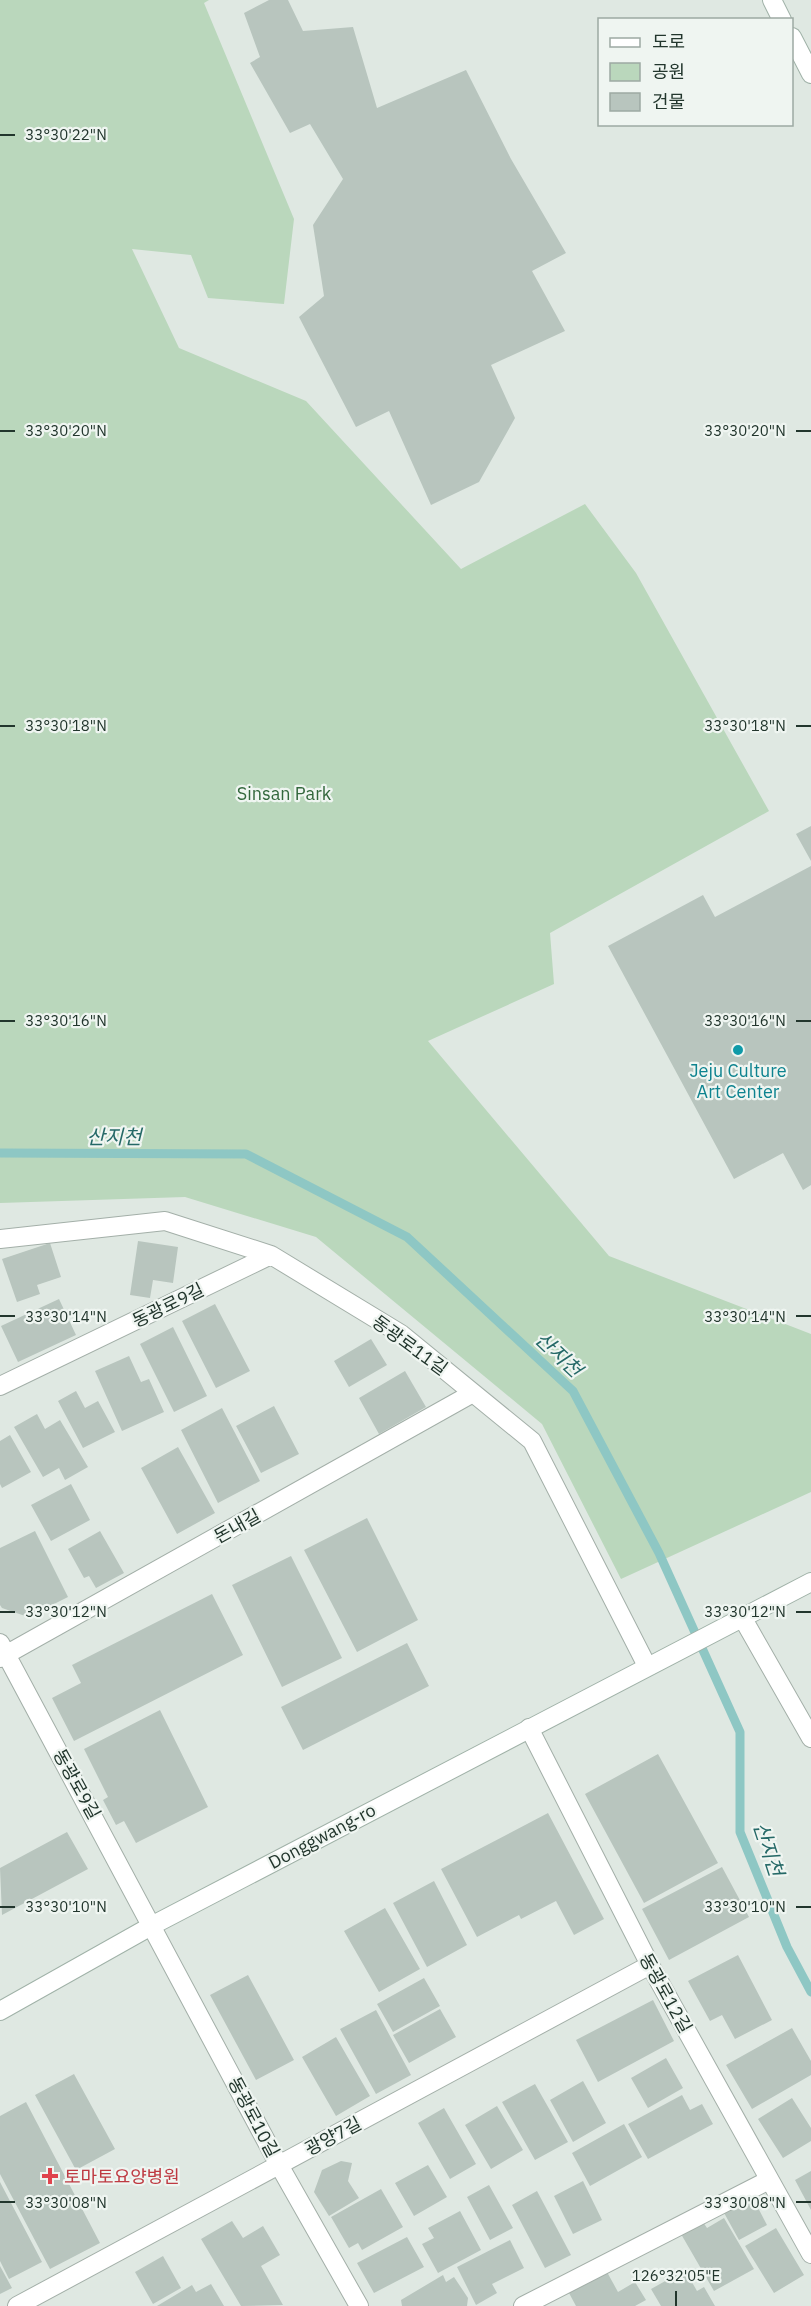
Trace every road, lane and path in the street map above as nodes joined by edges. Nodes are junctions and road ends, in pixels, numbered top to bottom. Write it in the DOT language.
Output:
graph roads {
  1 [pos="772,0"];
  2 [pos="781,18"];
  3 [pos="793,39"];
  4 [pos="809,64"];
  5 [pos="0,1239"];
  6 [pos="271,1255"];
  7 [pos="0,1386"];
  8 [pos="473,1394"];
  9 [pos="811,1582"];
  10 [pos="741,1617"];
  11 [pos="2,1652"];
  12 [pos="649,1665"];
  13 [pos="529,1728"];
  14 [pos="811,1738"];
  15 [pos="153,1925"];
  16 [pos="650,1965"];
  17 [pos="0,2011"];
  18 [pos="279,2165"];
  19 [pos="769,2180"];
  20 [pos="811,2254"];
  21 [pos="17,2306"];
  22 [pos="359,2306"];
  23 [pos="523,2306"];
  1 -- 2 [label="street"];
  3 -- 4 [label="street"];
  5 -- 6 [label="street, 동광로11길"];
  6 -- 7 [label="street, 동광로9길"];
  6 -- 8 [label="street, 동광로11길"];
  8 -- 11 [label="street, 돈내길"];
  8 -- 12 [label="street, 동광로11길"];
  9 -- 10 [label="street"];
  10 -- 12 [label="street, Donggwang-ro"];
  10 -- 14 [label="street"];
  11 -- 15 [label="street, 동광로9길"];
  12 -- 13 [label="street, Donggwang-ro"];
  13 -- 15 [label="street, Donggwang-ro"];
  13 -- 16 [label="street, 동광로12길"];
  15 -- 17 [label="street, Donggwang-ro"];
  15 -- 18 [label="street, 동광로10길"];
  16 -- 18 [label="street, 광양7길"];
  16 -- 19 [label="street, 동광로12길"];
  18 -- 21 [label="street, 광양7길"];
  18 -- 22 [label="street, 동광로10길"];
  19 -- 20 [label="street, 동광로12길"];
  19 -- 23 [label="street"];
}
